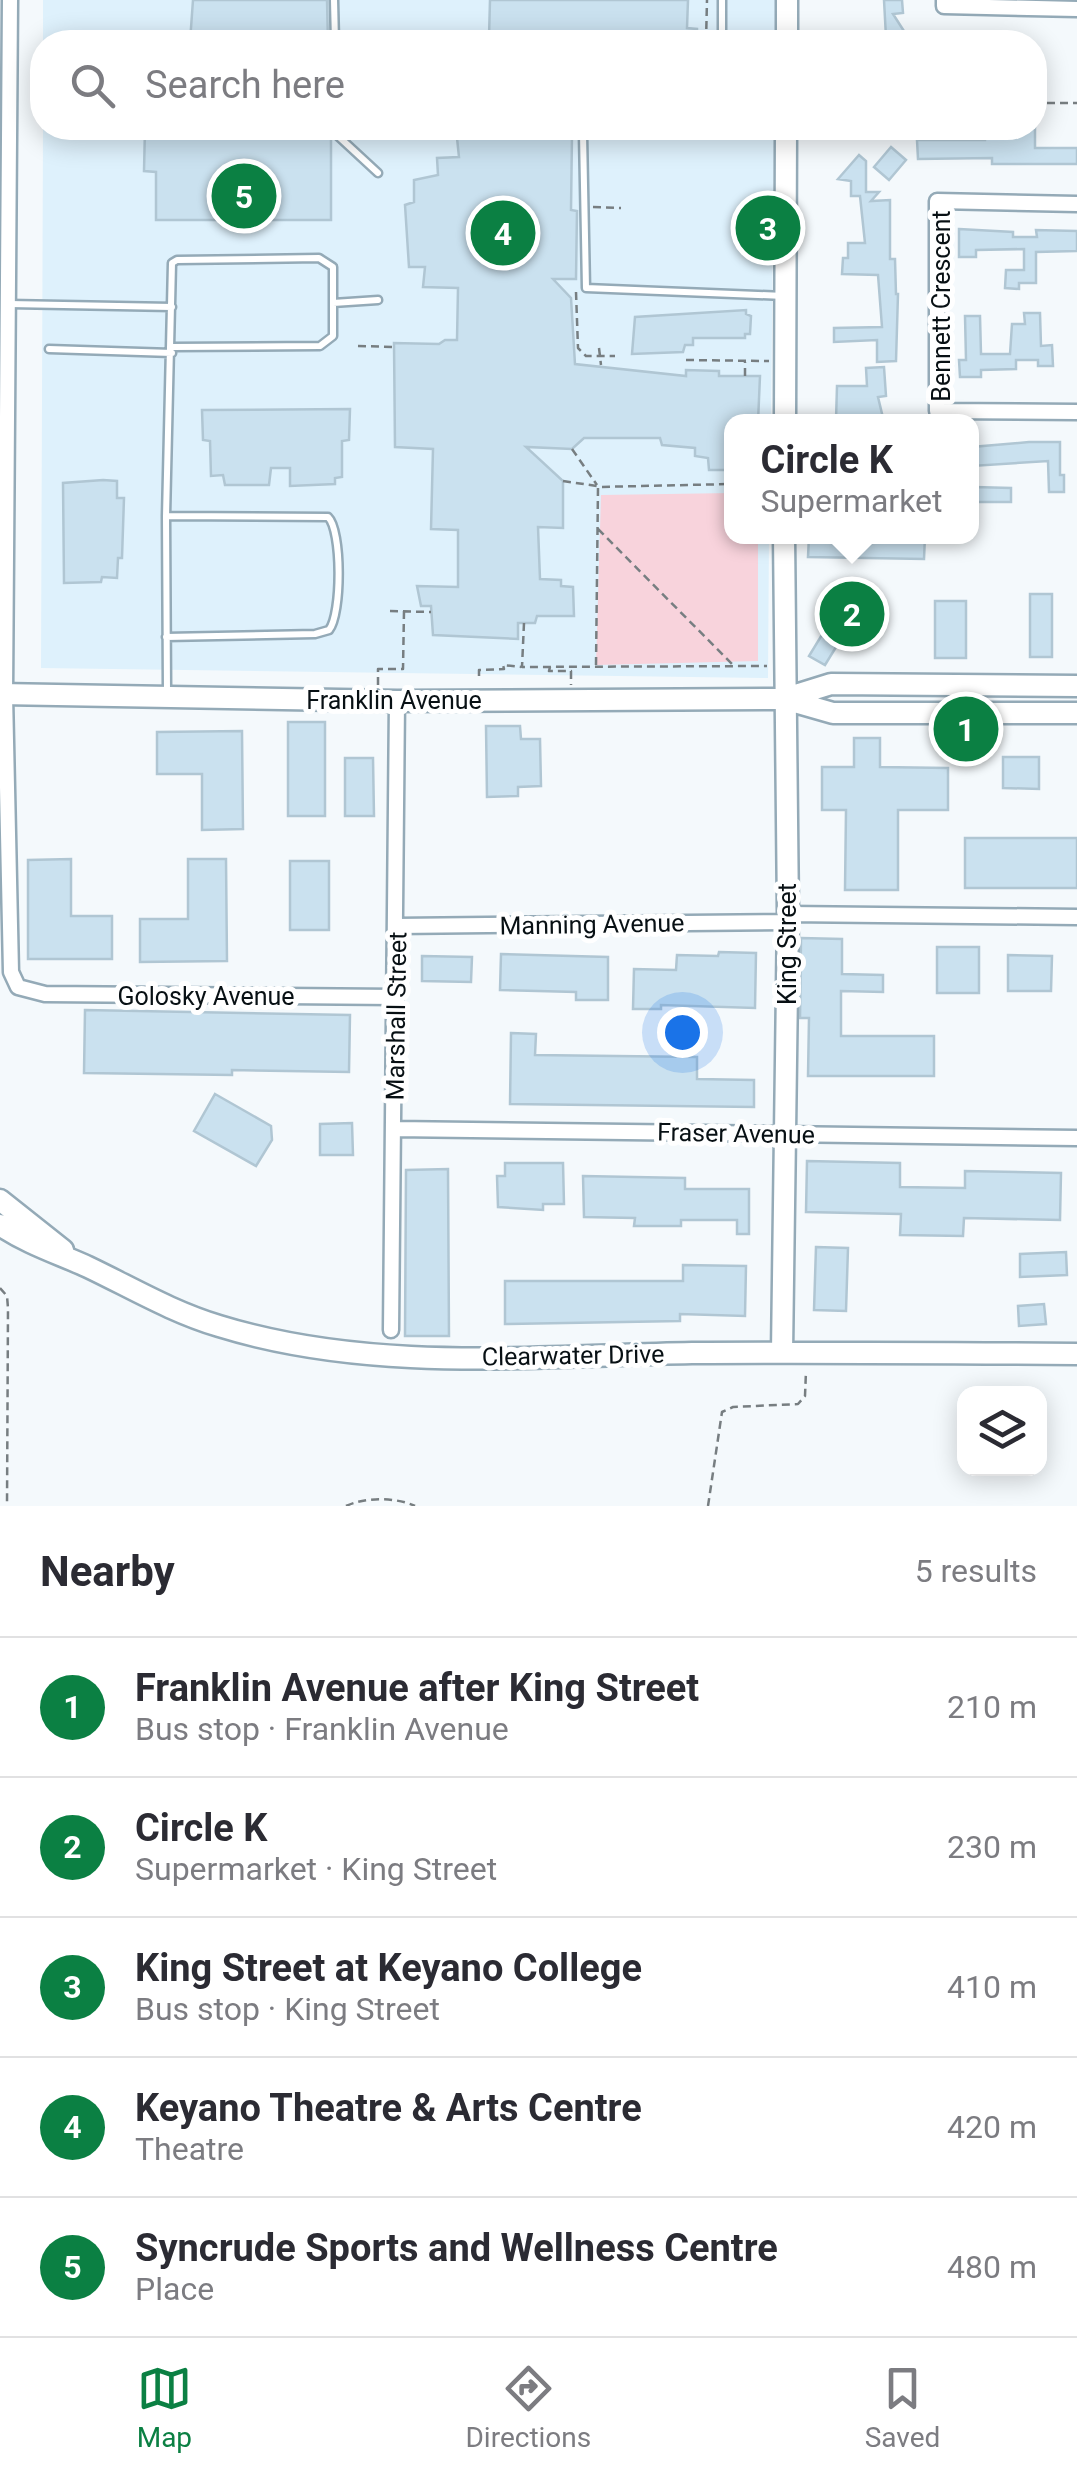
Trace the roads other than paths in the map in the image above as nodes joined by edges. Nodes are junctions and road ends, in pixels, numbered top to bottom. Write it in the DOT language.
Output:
graph roads {
  1 [pos="10,0"];
  2 [pos="334,0"];
  3 [pos="722,0"];
  4 [pos="787,0"];
  5 [pos="944,0"];
  6 [pos="1077,10"];
  7 [pos="335,30"];
  8 [pos="722,30"];
  9 [pos="787,30"];
  10 [pos="342,140"];
  11 [pos="584,140"];
  12 [pos="786,140"];
  13 [pos="378,174"];
  14 [pos="1077,204"];
  15 [pos="786,296"];
  16 [pos="378,300"];
  17 [pos="8,304"];
  18 [pos="333,304"];
  19 [pos="172,307"];
  20 [pos="49,349"];
  21 [pos="172,350"];
  22 [pos="1077,412"];
  23 [pos="785,414"];
  24 [pos="166,516"];
  25 [pos="784,544"];
  26 [pos="166,637"];
  27 [pos="1077,686"];
  28 [pos="2,695"];
  29 [pos="167,698"];
  30 [pos="784,698"];
  31 [pos="387,701"];
  32 [pos="1077,712"];
  33 [pos="1077,917"];
  34 [pos="788,918"];
  35 [pos="397,926"];
  36 [pos="396,997"];
  37 [pos="395,1129"];
  38 [pos="786,1134"];
  39 [pos="1077,1138"];
  40 [pos="0,1200"];
  41 [pos="0,1225"];
  42 [pos="85,1266"];
  43 [pos="392,1330"];
  44 [pos="782,1352"];
  45 [pos="1077,1354"];
  1 -- 17 [label="street"];
  2 -- 7 [label="lane"];
  3 -- 8 [label="lane"];
  4 -- 9 [label="main road"];
  5 -- 6 [label="street"];
  10 -- 13 [label="lane"];
  11 -- 15 [label="lane"];
  12 -- 15 [label="main road"];
  14 -- 22 [label="street, Bennett Crescent"];
  15 -- 23 [label="main road"];
  16 -- 18 [label="lane"];
  17 -- 19 [label="lane"];
  17 -- 28 [label="street"];
  18 -- 19 [label="lane"];
  18 -- 21 [label="lane"];
  19 -- 21 [label="lane"];
  20 -- 21 [label="lane"];
  21 -- 24 [label="lane"];
  24 -- 26 [label="lane"];
  24 -- 26 [label="lane"];
  25 -- 30 [label="main road, King Street"];
  26 -- 29 [label="lane"];
  27 -- 30 [label="main road, Franklin Avenue"];
  28 -- 29 [label="main road, Franklin Avenue"];
  28 -- 36 [label="street, Golosky Avenue"];
  29 -- 31 [label="main road, Franklin Avenue"];
  30 -- 31 [label="main road, Franklin Avenue"];
  30 -- 32 [label="main road, Franklin Avenue"];
  30 -- 34 [label="main road, King Street"];
  31 -- 35 [label="street, Marshall Street"];
  33 -- 34 [label="street, Manning Avenue"];
  34 -- 35 [label="street, Manning Avenue"];
  34 -- 38 [label="main road, King Street"];
  35 -- 36 [label="street, Marshall Street"];
  36 -- 37 [label="street, Marshall Street"];
  37 -- 38 [label="street, Fraser Avenue"];
  37 -- 43 [label="street, Marshall Street"];
  38 -- 39 [label="street, Fraser Avenue"];
  38 -- 44 [label="main road, King Street"];
  40 -- 42 [label="main road, Clearwater Drive"];
  41 -- 42 [label="main road, Clearwater Drive"];
  42 -- 44 [label="main road, Clearwater Drive"];
  44 -- 45 [label="main road, Clearwater Drive"];
}
